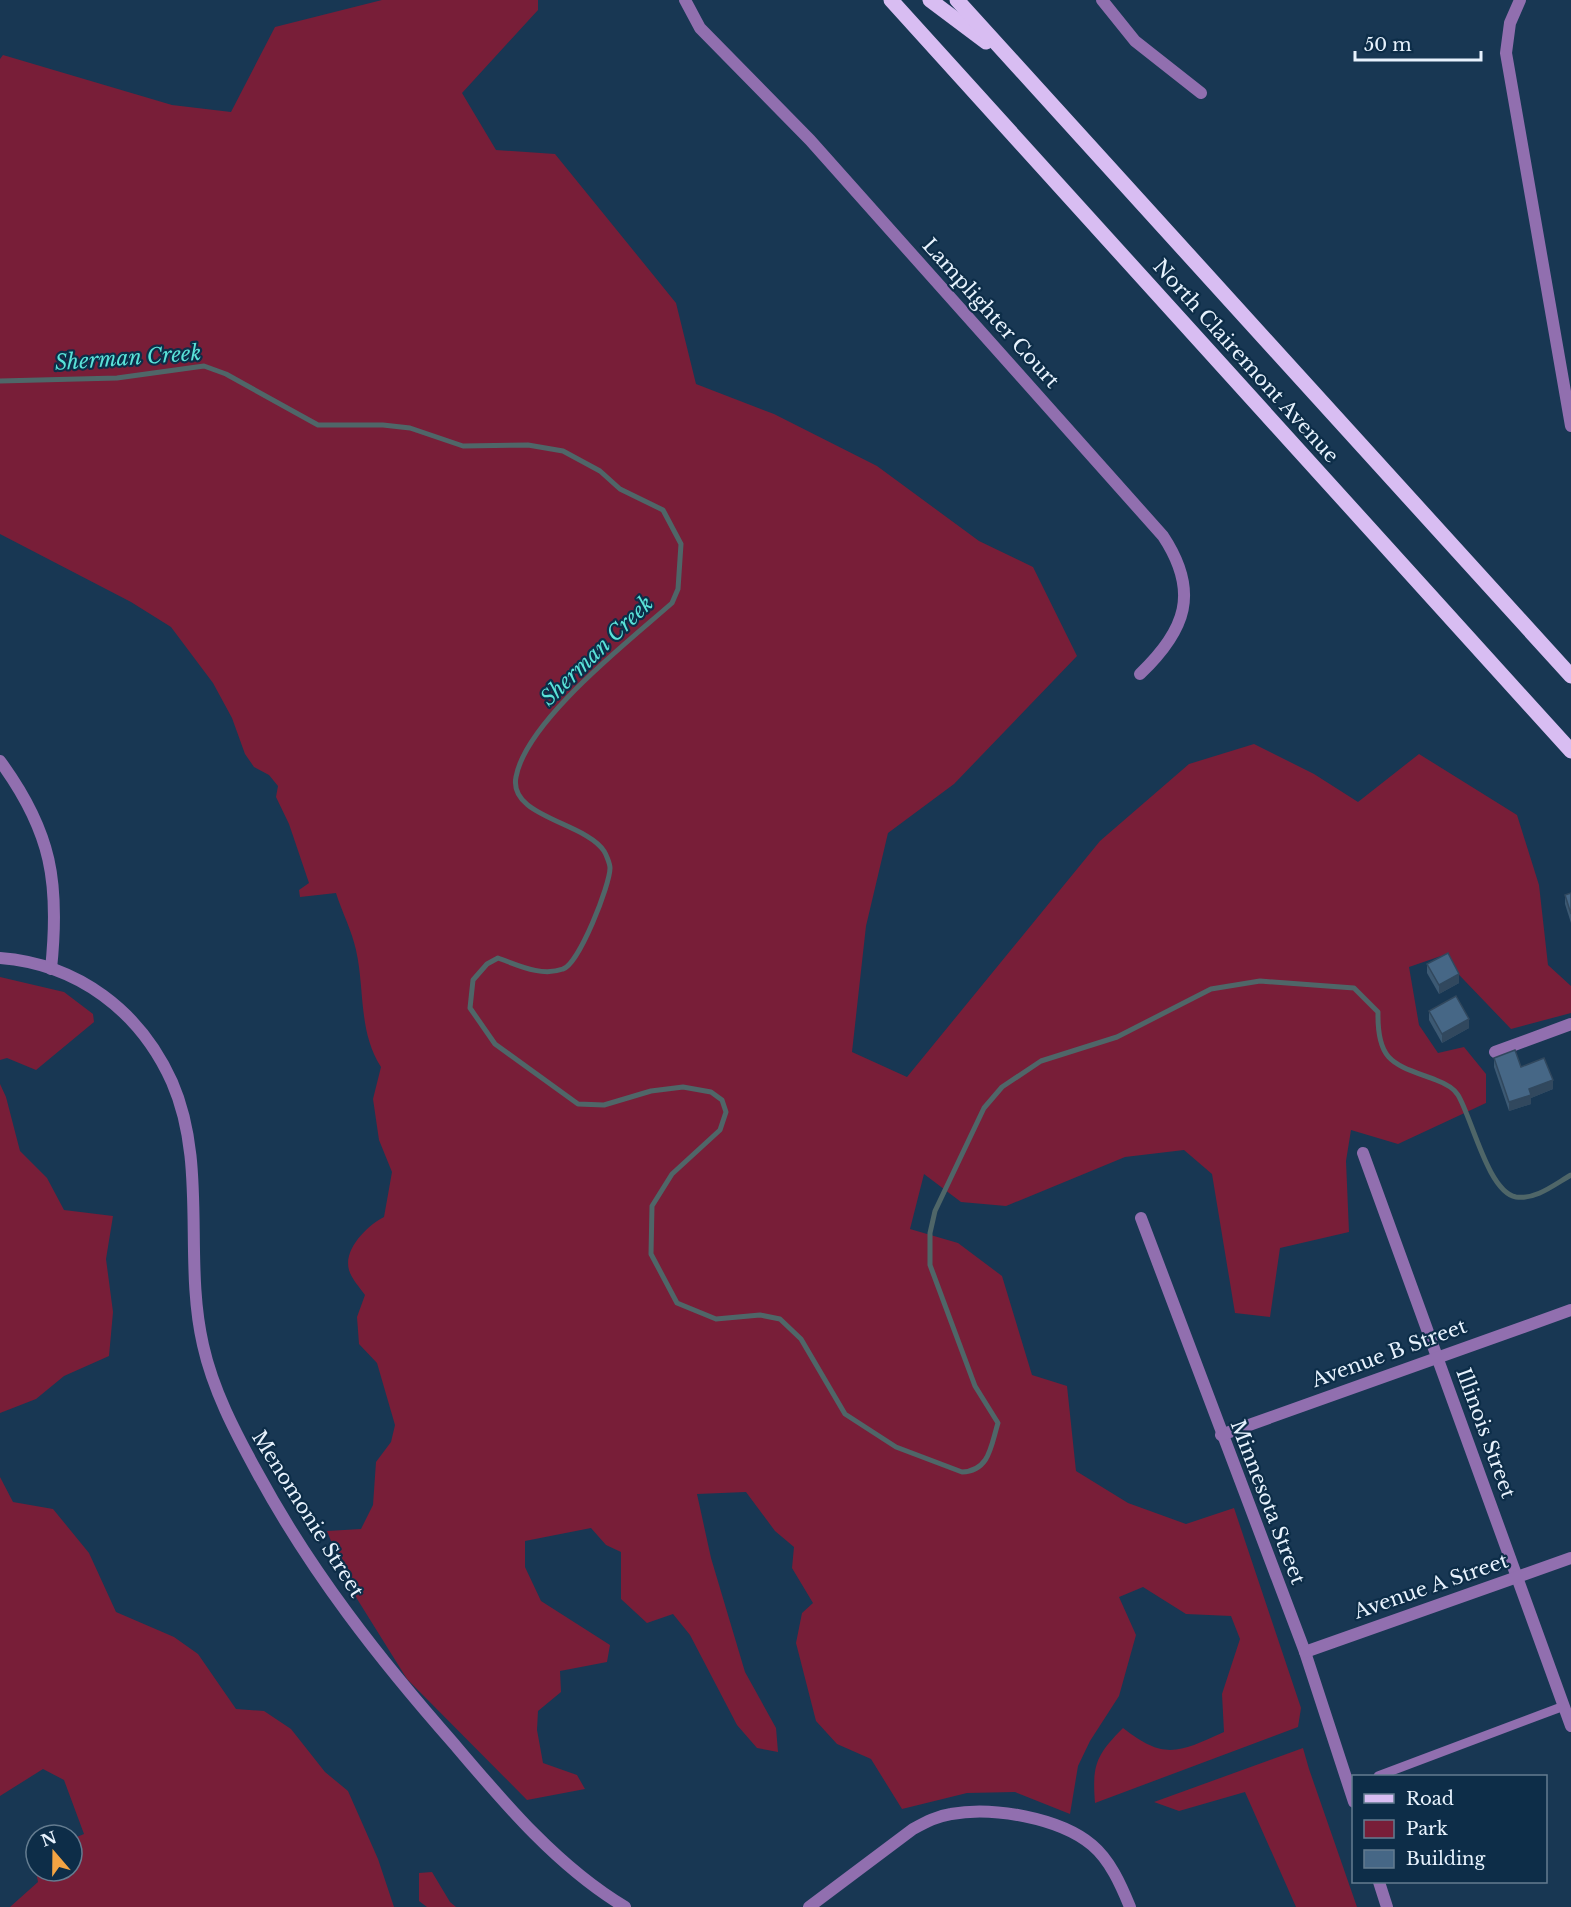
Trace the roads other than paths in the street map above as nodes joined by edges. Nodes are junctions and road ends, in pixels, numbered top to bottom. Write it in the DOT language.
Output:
graph roads {
  1 [pos="685,0"];
  2 [pos="891,0"];
  3 [pos="930,0"];
  4 [pos="957,0"];
  5 [pos="1102,0"];
  6 [pos="1520,0"];
  7 [pos="1013,62"];
  8 [pos="1201,93"];
  9 [pos="1571,426"];
  10 [pos="1140,674"];
  11 [pos="1571,676"];
  12 [pos="1571,751"];
  13 [pos="0,761"];
  14 [pos="0,958"];
  15 [pos="51,969"];
  16 [pos="1571,1024"];
  17 [pos="1495,1052"];
  18 [pos="1363,1153"];
  19 [pos="1141,1218"];
  20 [pos="1571,1310"];
  21 [pos="1437,1356"];
  22 [pos="1221,1435"];
  23 [pos="1571,1558"];
  24 [pos="1518,1577"];
  25 [pos="1305,1652"];
  26 [pos="1564,1706"];
  27 [pos="1571,1726"];
  28 [pos="1381,1775"];
  29 [pos="1351,1788"];
  30 [pos="1380,1883"];
  31 [pos="826,1902"];
  32 [pos="625,1907"];
  33 [pos="809,1907"];
  34 [pos="1130,1907"];
  35 [pos="1387,1907"];
  1 -- 10 [label="street, Lamplighter Court"];
  2 -- 12 [label="main road, North Clairemont Avenue"];
  3 -- 7 [label="main road"];
  4 -- 7 [label="main road, North Clairemont Avenue"];
  5 -- 8 [label="street"];
  6 -- 9 [label="street"];
  7 -- 11 [label="main road, North Clairemont Avenue"];
  13 -- 15 [label="street"];
  14 -- 15 [label="street, Menomonie Street"];
  15 -- 32 [label="street, Menomonie Street"];
  16 -- 17 [label="street"];
  18 -- 21 [label="street, Illinois Street"];
  19 -- 22 [label="street, Minnesota Street"];
  20 -- 21 [label="street, Avenue B Street"];
  21 -- 22 [label="street, Avenue B Street"];
  21 -- 24 [label="street, Illinois Street"];
  22 -- 25 [label="street, Minnesota Street"];
  23 -- 24 [label="street, Avenue A Street"];
  24 -- 25 [label="street, Avenue A Street"];
  24 -- 26 [label="street, Illinois Street"];
  25 -- 29 [label="street, Minnesota Street"];
  26 -- 27 [label="street, Illinois Street"];
  26 -- 28 [label="lane"];
  30 -- 35 [label="street"];
  31 -- 33 [label="street"];
  31 -- 34 [label="street"];
}
